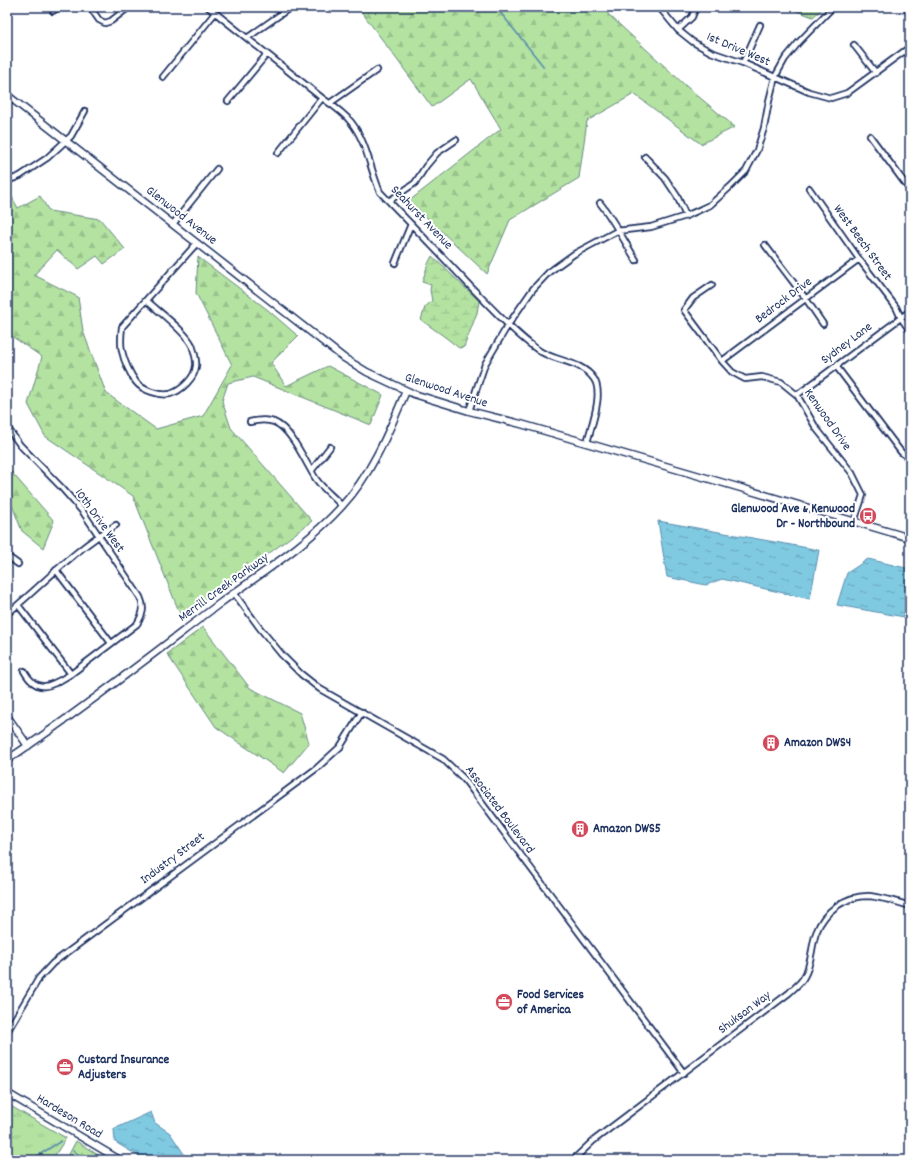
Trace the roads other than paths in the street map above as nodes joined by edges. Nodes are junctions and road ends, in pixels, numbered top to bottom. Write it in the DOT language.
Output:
graph roads {
  1 [pos="59,7"];
  2 [pos="90,7"];
  3 [pos="129,7"];
  4 [pos="208,7"];
  5 [pos="291,7"];
  6 [pos="659,7"];
  7 [pos="696,7"];
  8 [pos="833,7"];
  9 [pos="54,11"];
  10 [pos="215,13"];
  11 [pos="760,26"];
  12 [pos="678,30"];
  13 [pos="247,38"];
  14 [pos="854,45"];
  15 [pos="910,47"];
  16 [pos="267,54"];
  17 [pos="743,63"];
  18 [pos="377,70"];
  19 [pos="876,73"];
  20 [pos="163,77"];
  21 [pos="775,77"];
  22 [pos="7,95"];
  23 [pos="322,98"];
  24 [pos="228,101"];
  25 [pos="330,103"];
  26 [pos="85,111"];
  27 [pos="870,136"];
  28 [pos="66,140"];
  29 [pos="456,140"];
  30 [pos="278,153"];
  31 [pos="645,157"];
  32 [pos="216,169"];
  33 [pos="7,181"];
  34 [pos="809,188"];
  35 [pos="910,190"];
  36 [pos="389,201"];
  37 [pos="600,202"];
  38 [pos="686,216"];
  39 [pos="173,224"];
  40 [pos="411,224"];
  41 [pos="617,231"];
  42 [pos="197,243"];
  43 [pos="766,245"];
  44 [pos="859,259"];
  45 [pos="636,260"];
  46 [pos="395,263"];
  47 [pos="712,285"];
  48 [pos="806,299"];
  49 [pos="146,300"];
  50 [pos="910,310"];
  51 [pos="901,318"];
  52 [pos="822,324"];
  53 [pos="508,325"];
  54 [pos="910,330"];
  55 [pos="722,361"];
  56 [pos="836,366"];
  57 [pos="406,391"];
  58 [pos="797,395"];
  59 [pos="469,411"];
  60 [pos="250,422"];
  61 [pos="7,427"];
  62 [pos="587,443"];
  63 [pos="330,447"];
  64 [pos="910,459"];
  65 [pos="312,470"];
  66 [pos="342,506"];
  67 [pos="854,522"];
  68 [pos="116,525"];
  69 [pos="98,535"];
  70 [pos="910,538"];
  71 [pos="7,556"];
  72 [pos="18,564"];
  73 [pos="56,570"];
  74 [pos="234,593"];
  75 [pos="18,605"];
  76 [pos="7,614"];
  77 [pos="111,643"];
  78 [pos="24,671"];
  79 [pos="71,674"];
  80 [pos="362,712"];
  81 [pos="7,716"];
  82 [pos="28,746"];
  83 [pos="7,760"];
  84 [pos="910,906"];
  85 [pos="7,1032"];
  86 [pos="684,1073"];
  87 [pos="7,1093"];
  88 [pos="120,1160"];
  89 [pos="573,1160"];
  1 -- 9 [label="street"];
  2 -- 3 [label="street"];
  4 -- 10 [label="street, Seahurst Avenue"];
  5 -- 13 [label="street"];
  6 -- 12 [label="street, 1st Drive West"];
  7 -- 12 [label="street"];
  8 -- 21 [label="street"];
  10 -- 13 [label="street, Seahurst Avenue"];
  10 -- 20 [label="street"];
  11 -- 17 [label="street"];
  12 -- 17 [label="street, 1st Drive West"];
  13 -- 16 [label="street, Seahurst Avenue"];
  14 -- 19 [label="street"];
  15 -- 19 [label="street, 1st Drive West"];
  16 -- 23 [label="street, Seahurst Avenue"];
  16 -- 24 [label="street"];
  17 -- 21 [label="street, 1st Drive West"];
  18 -- 25 [label="street"];
  19 -- 21 [label="street, 1st Drive West"];
  21 -- 38 [label="street"];
  22 -- 28 [label="street, Glenwood Avenue"];
  23 -- 25 [label="street, Seahurst Avenue"];
  23 -- 30 [label="street"];
  25 -- 36 [label="street, Seahurst Avenue"];
  26 -- 28 [label="street"];
  27 -- 35 [label="street"];
  28 -- 33 [label="street"];
  28 -- 39 [label="street, Glenwood Avenue"];
  29 -- 36 [label="street"];
  31 -- 38 [label="street"];
  32 -- 39 [label="street"];
  34 -- 44 [label="street, West Beech Street"];
  36 -- 40 [label="street, Seahurst Avenue"];
  37 -- 41 [label="street"];
  38 -- 41 [label="street"];
  39 -- 42 [label="street, Glenwood Avenue"];
  40 -- 46 [label="street"];
  40 -- 53 [label="street, Seahurst Avenue"];
  41 -- 45 [label="street"];
  41 -- 53 [label="street"];
  42 -- 49 [label="street"];
  42 -- 57 [label="street, Glenwood Avenue"];
  43 -- 48 [label="street"];
  44 -- 48 [label="street, Bedrock Drive"];
  44 -- 51 [label="street, West Beech Street"];
  47 -- 55 [label="street, Kenwood Drive"];
  48 -- 52 [label="street"];
  48 -- 55 [label="street, Bedrock Drive"];
  49 -- 49 [label="street"];
  50 -- 51 [label="street, Sydney Lane"];
  51 -- 54 [label="street, West Beech Street"];
  51 -- 56 [label="street, Sydney Lane"];
  53 -- 59 [label="street"];
  53 -- 62 [label="street, Seahurst Avenue"];
  55 -- 58 [label="street, Kenwood Drive"];
  56 -- 58 [label="street, Sydney Lane"];
  56 -- 64 [label="street"];
  57 -- 59 [label="street, Glenwood Avenue"];
  57 -- 66 [label="street, Merrill Creek Parkway"];
  58 -- 67 [label="street, Kenwood Drive"];
  59 -- 62 [label="street, Glenwood Avenue"];
  60 -- 65 [label="street"];
  61 -- 69 [label="street, 10th Drive West"];
  62 -- 67 [label="street, Glenwood Avenue"];
  63 -- 65 [label="street"];
  65 -- 66 [label="street"];
  66 -- 74 [label="street, Merrill Creek Parkway"];
  67 -- 70 [label="street, Glenwood Avenue"];
  68 -- 69 [label="street"];
  69 -- 73 [label="street"];
  69 -- 77 [label="street, 10th Drive West"];
  71 -- 72 [label="street"];
  73 -- 75 [label="street"];
  73 -- 77 [label="street"];
  74 -- 80 [label="street, Associated Boulevard"];
  74 -- 82 [label="street, Merrill Creek Parkway"];
  75 -- 76 [label="street"];
  75 -- 79 [label="street"];
  77 -- 79 [label="street"];
  78 -- 79 [label="street"];
  80 -- 85 [label="street, Industry Street"];
  80 -- 86 [label="street, Associated Boulevard"];
  81 -- 82 [label="street"];
  82 -- 83 [label="street, Merrill Creek Parkway"];
  84 -- 86 [label="street, Shuksan Way"];
  86 -- 89 [label="street, Shuksan Way"];
  87 -- 88 [label="street, Hardeson Road"];
}
